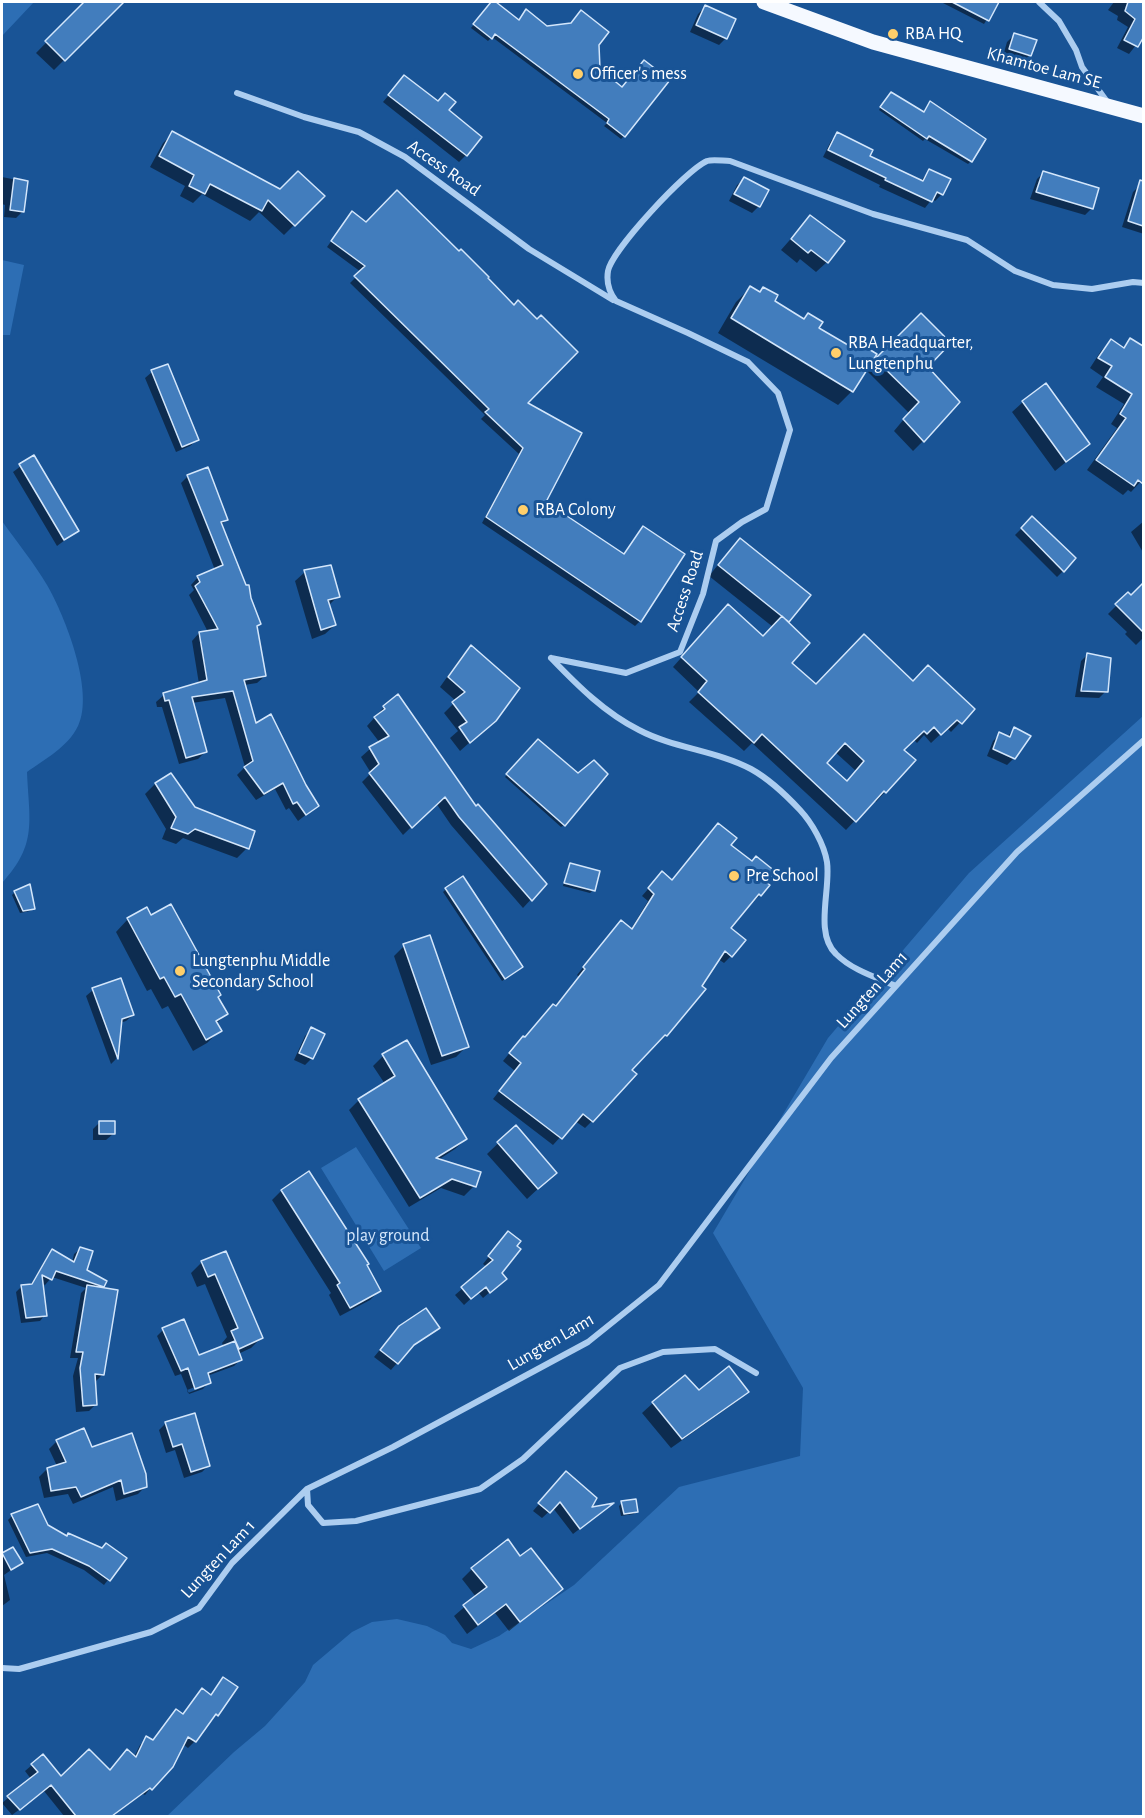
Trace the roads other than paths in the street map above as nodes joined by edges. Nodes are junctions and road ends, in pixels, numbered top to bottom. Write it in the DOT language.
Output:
graph roads {
  1 [pos="764,2"];
  2 [pos="1039,2"];
  3 [pos="237,93"];
  4 [pos="1110,106"];
  5 [pos="1143,116"];
  6 [pos="1143,283"];
  7 [pos="616,302"];
  8 [pos="1143,741"];
  9 [pos="896,986"];
  10 [pos="756,1373"];
  11 [pos="307,1489"];
  12 [pos="2,1668"];
  1 -- 4 [label="main road, Khamtoe Lam SE"];
  2 -- 4 [label="street"];
  3 -- 7 [label="street, Access Road"];
  4 -- 5 [label="main road, Khamtoe Lam SE"];
  6 -- 7 [label="street"];
  7 -- 9 [label="street, Access Road"];
  8 -- 9 [label="street, Lungten Lam1"];
  9 -- 11 [label="street, Lungten Lam1"];
  10 -- 11 [label="street"];
  11 -- 12 [label="street, Lungten Lam 1"];
}
